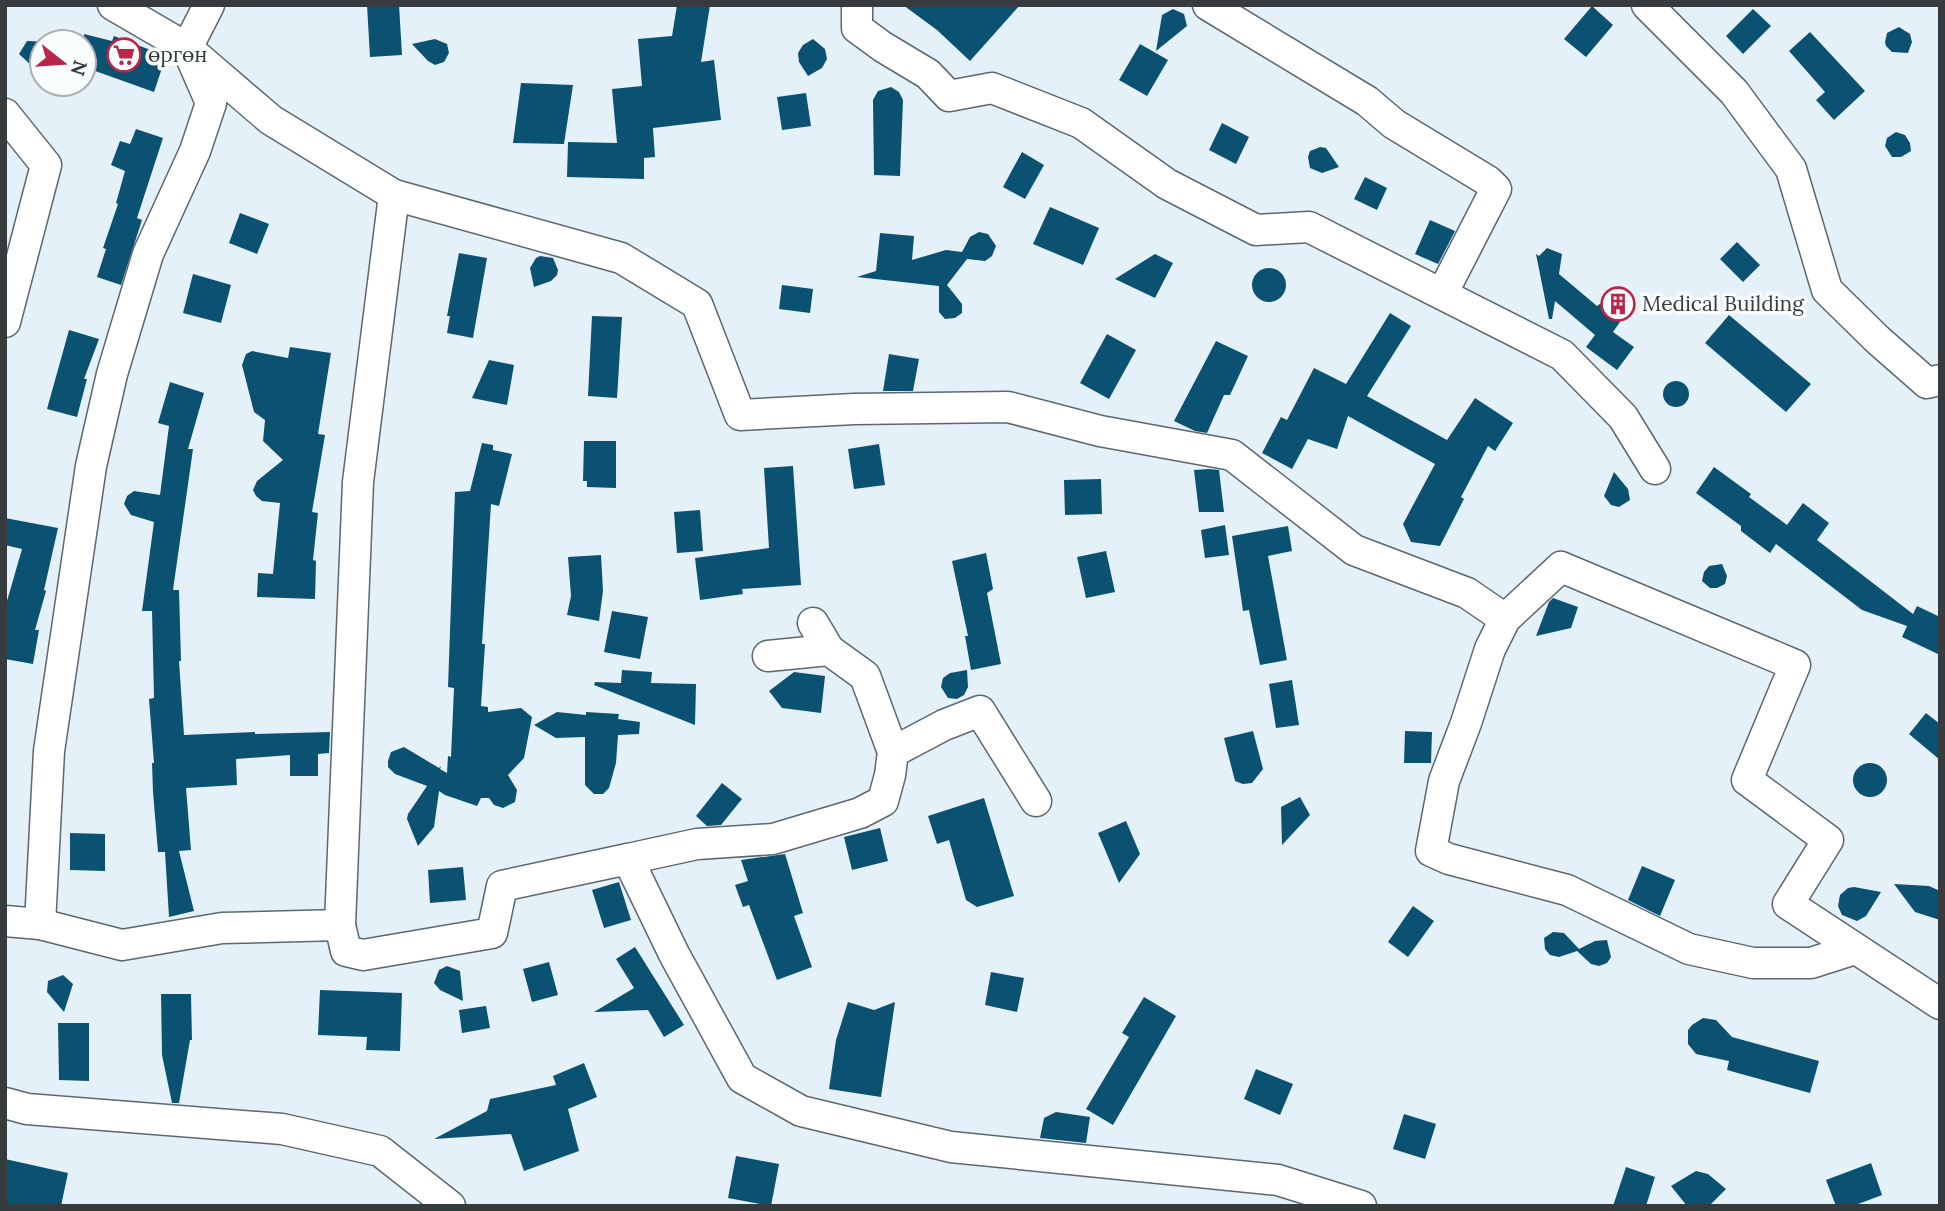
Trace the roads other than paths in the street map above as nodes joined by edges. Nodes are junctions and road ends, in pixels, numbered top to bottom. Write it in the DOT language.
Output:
graph roads {
  1 [pos="113,5"];
  2 [pos="209,5"];
  3 [pos="857,5"];
  4 [pos="1208,5"];
  5 [pos="1647,5"];
  6 [pos="187,48"];
  7 [pos="5,115"];
  8 [pos="394,195"];
  9 [pos="1442,294"];
  10 [pos="5,322"];
  11 [pos="1940,380"];
  12 [pos="1655,469"];
  13 [pos="1505,619"];
  14 [pos="813,623"];
  15 [pos="829,650"];
  16 [pos="768,656"];
  17 [pos="893,752"];
  18 [pos="1036,801"];
  19 [pos="628,859"];
  20 [pos="5,921"];
  21 [pos="40,924"];
  22 [pos="340,925"];
  23 [pos="1856,949"];
  24 [pos="1940,1004"];
  25 [pos="5,1103"];
  26 [pos="450,1206"];
  27 [pos="1361,1206"];
  1 -- 6 [label="street"];
  2 -- 6 [label="street"];
  3 -- 9 [label="street"];
  4 -- 9 [label="street"];
  5 -- 11 [label="street"];
  6 -- 8 [label="street"];
  6 -- 21 [label="street"];
  7 -- 10 [label="street"];
  8 -- 13 [label="street"];
  8 -- 22 [label="street"];
  9 -- 12 [label="street"];
  13 -- 23 [label="street"];
  13 -- 23 [label="street"];
  14 -- 15 [label="street"];
  15 -- 16 [label="street"];
  15 -- 17 [label="street"];
  17 -- 18 [label="street"];
  17 -- 19 [label="street"];
  19 -- 22 [label="street"];
  19 -- 27 [label="street"];
  20 -- 21 [label="street"];
  21 -- 22 [label="street"];
  23 -- 24 [label="street"];
  25 -- 26 [label="street"];
}
